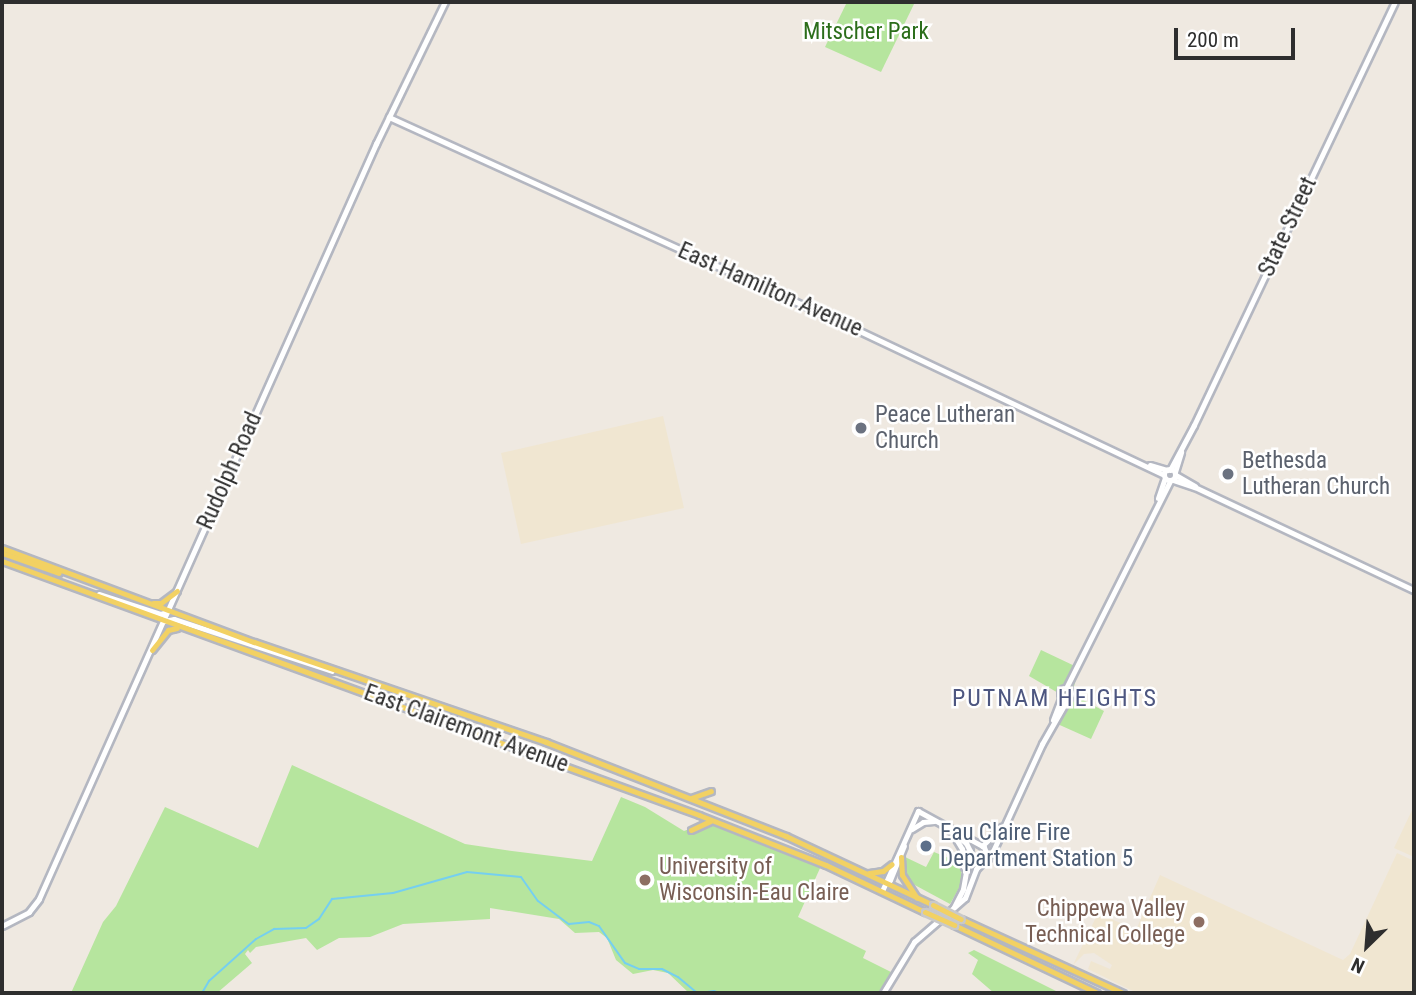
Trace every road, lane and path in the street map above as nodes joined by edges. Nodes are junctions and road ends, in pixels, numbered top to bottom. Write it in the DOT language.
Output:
graph roads {
  1 [pos="445,2"];
  2 [pos="1395,2"];
  3 [pos="389,117"];
  4 [pos="1170,475"];
  5 [pos="2,551"];
  6 [pos="2,561"];
  7 [pos="81,590"];
  8 [pos="1414,590"];
  9 [pos="177,591"];
  10 [pos="147,603"];
  11 [pos="169,611"];
  12 [pos="164,622"];
  13 [pos="184,629"];
  14 [pos="152,650"];
  15 [pos="339,671"];
  16 [pos="711,791"];
  17 [pos="688,798"];
  18 [pos="714,820"];
  19 [pos="941,823"];
  20 [pos="1004,825"];
  21 [pos="691,830"];
  22 [pos="910,832"];
  23 [pos="952,833"];
  24 [pos="906,840"];
  25 [pos="981,845"];
  26 [pos="970,853"];
  27 [pos="901,858"];
  28 [pos="988,858"];
  29 [pos="892,864"];
  30 [pos="982,864"];
  31 [pos="867,873"];
  32 [pos="965,881"];
  33 [pos="886,882"];
  34 [pos="882,891"];
  35 [pos="917,898"];
  36 [pos="954,907"];
  37 [pos="2,926"];
  38 [pos="883,993"];
  39 [pos="1097,993"];
  40 [pos="1123,993"];
  1 -- 3 [label="street, Rudolph Road"];
  2 -- 4 [label="main road, State Street"];
  3 -- 4 [label="street, East Hamilton Avenue"];
  3 -- 9 [label="street, Rudolph Road"];
  4 -- 8 [label="street, East Hamilton Avenue"];
  4 -- 20 [label="main road, State Street"];
  5 -- 10 [label="main road, East Clairemont Avenue"];
  6 -- 7 [label="main road, East Clairemont Avenue"];
  7 -- 11 [label="street"];
  7 -- 12 [label="main road, East Clairemont Avenue"];
  9 -- 10 [label="main road"];
  9 -- 11 [label="street, Rudolph Road"];
  10 -- 11 [label="main road, East Clairemont Avenue"];
  11 -- 12 [label="street, Rudolph Road"];
  11 -- 15 [label="main road, East Clairemont Avenue"];
  12 -- 13 [label="main road, East Clairemont Avenue"];
  12 -- 14 [label="street, Rudolph Road"];
  12 -- 15 [label="street"];
  13 -- 14 [label="main road"];
  13 -- 18 [label="main road, East Clairemont Avenue"];
  14 -- 37 [label="street, Rudolph Road"];
  15 -- 17 [label="main road, East Clairemont Avenue"];
  16 -- 17 [label="main road"];
  17 -- 31 [label="main road, East Clairemont Avenue"];
  18 -- 21 [label="main road"];
  18 -- 34 [label="main road, East Clairemont Avenue"];
  19 -- 22 [label="main road"];
  19 -- 22 [label="main road"];
  19 -- 23 [label="main road"];
  19 -- 25 [label="main road"];
  20 -- 25 [label="main road"];
  20 -- 28 [label="main road"];
  22 -- 24 [label="main road"];
  23 -- 26 [label="main road"];
  23 -- 32 [label="main road"];
  24 -- 27 [label="main road"];
  24 -- 29 [label="main road"];
  25 -- 26 [label="main road"];
  25 -- 28 [label="main road"];
  26 -- 30 [label="main road"];
  26 -- 32 [label="main road"];
  27 -- 33 [label="main road"];
  27 -- 35 [label="main road"];
  28 -- 30 [label="main road"];
  29 -- 31 [label="main road"];
  29 -- 33 [label="main road"];
  30 -- 36 [label="main road"];
  31 -- 33 [label="main road, East Clairemont Avenue"];
  32 -- 36 [label="main road"];
  33 -- 34 [label="main road"];
  33 -- 35 [label="main road, East Clairemont Avenue"];
  34 -- 39 [label="main road, East Clairemont Avenue, bridge"];
  35 -- 40 [label="main road, East Clairemont Avenue, bridge"];
  36 -- 38 [label="main road"];
}
